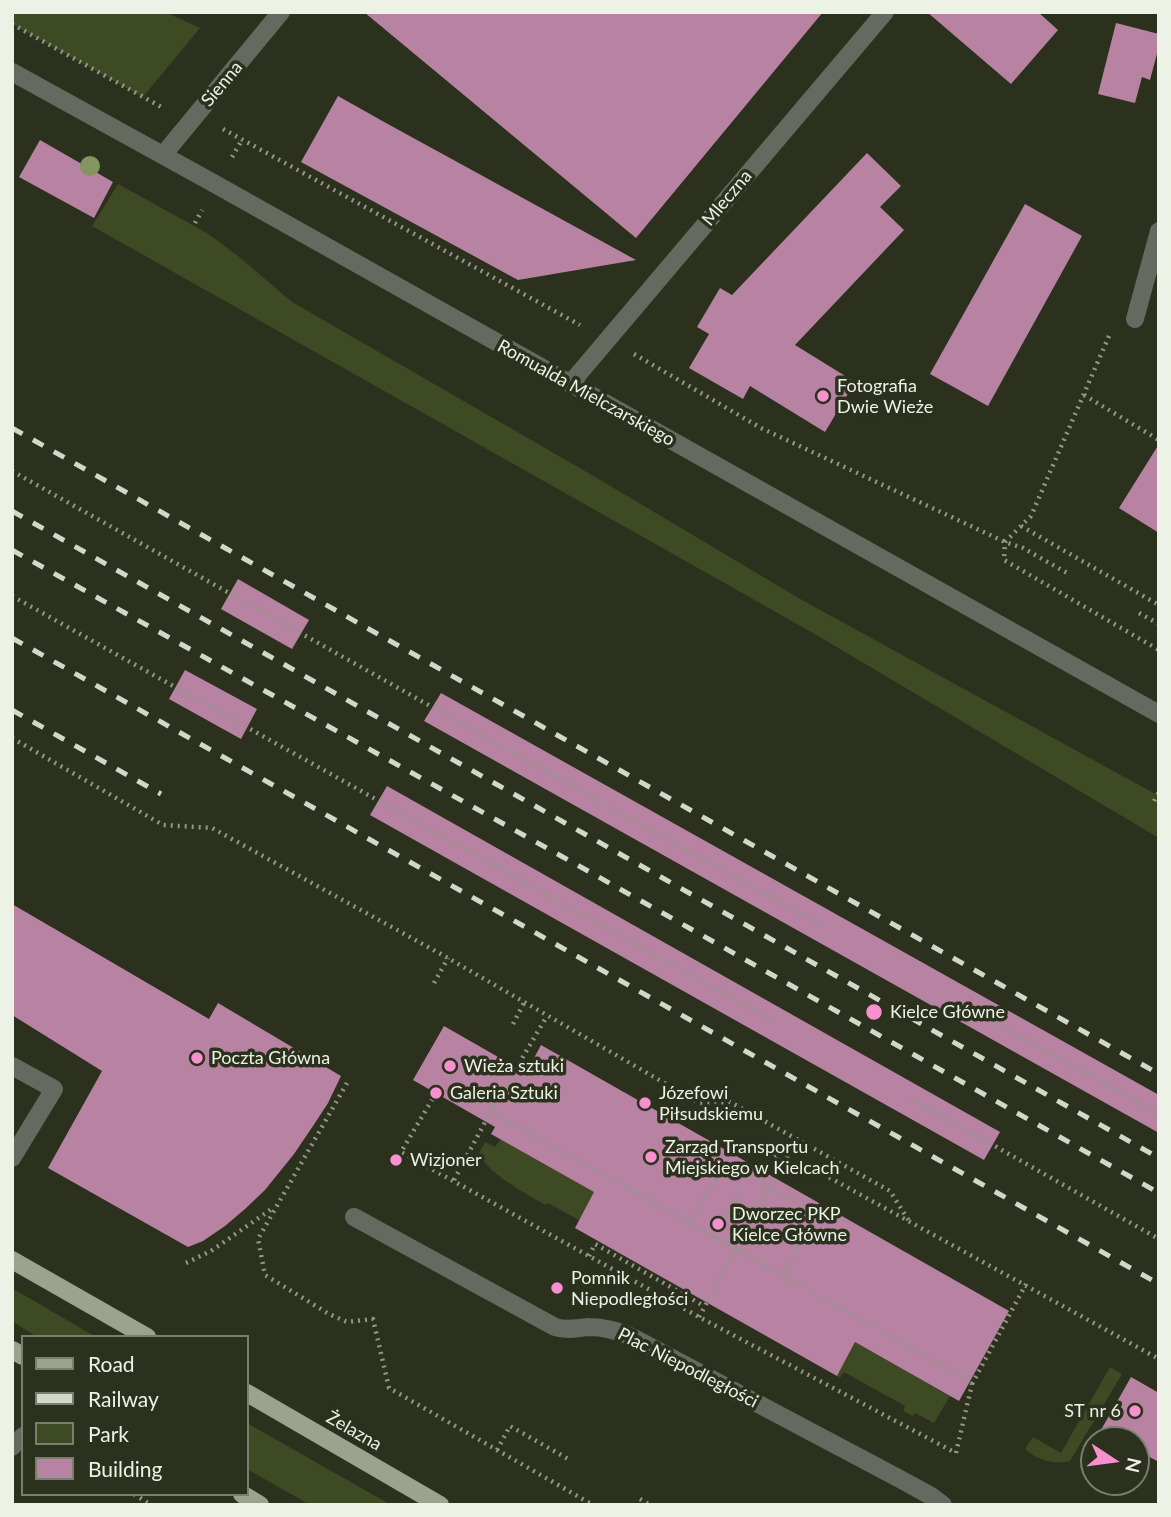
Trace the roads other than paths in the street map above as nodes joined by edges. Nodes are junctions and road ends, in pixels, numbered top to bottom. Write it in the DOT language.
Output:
graph roads {
  1 [pos="281,12"];
  2 [pos="885,12"];
  3 [pos="12,72"];
  4 [pos="163,155"];
  5 [pos="1159,231"];
  6 [pos="1135,319"];
  7 [pos="570,384"];
  8 [pos="1159,714"];
  9 [pos="12,1066"];
  10 [pos="12,1158"];
  11 [pos="354,1217"];
  12 [pos="12,1260"];
  13 [pos="143,1335"];
  14 [pos="248,1394"];
  15 [pos="440,1505"];
  16 [pos="943,1505"];
  1 -- 4 [label="street, Sienna"];
  2 -- 7 [label="street, Mleczna"];
  3 -- 4 [label="street, Romualda Mielczarskiego"];
  4 -- 7 [label="street, Romualda Mielczarskiego"];
  5 -- 6 [label="street"];
  7 -- 8 [label="street, Romualda Mielczarskiego"];
  9 -- 10 [label="street"];
  11 -- 16 [label="street, Plac Niepodległości"];
  12 -- 13 [label="main road"];
  14 -- 15 [label="main road, Żelazna"];
}
